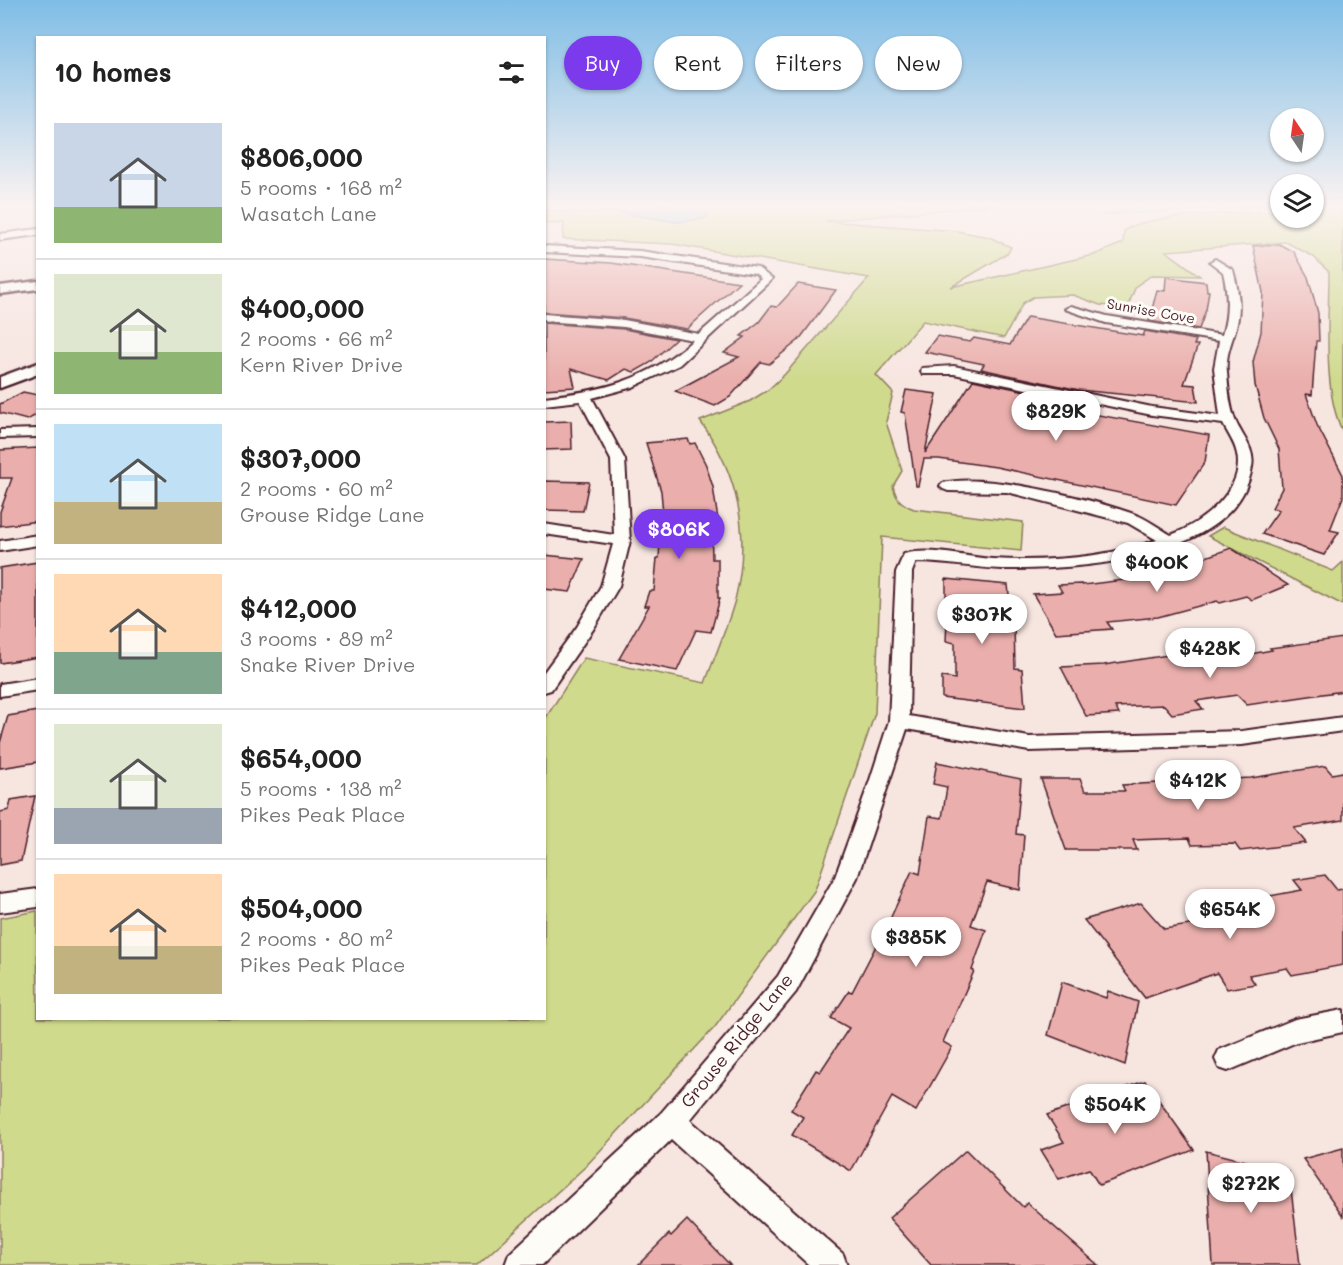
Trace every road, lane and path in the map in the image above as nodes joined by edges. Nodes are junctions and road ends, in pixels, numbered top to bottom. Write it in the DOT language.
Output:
graph roads {
  1 [pos="700,263"];
  2 [pos="1217,263"];
  3 [pos="36,285"];
  4 [pos="0,290"];
  5 [pos="1071,309"];
  6 [pos="546,317"];
  7 [pos="702,338"];
  8 [pos="1227,339"];
  9 [pos="36,369"];
  10 [pos="927,371"];
  11 [pos="0,383"];
  12 [pos="585,397"];
  13 [pos="546,401"];
  14 [pos="1229,421"];
  15 [pos="36,433"];
  16 [pos="0,434"];
  17 [pos="948,486"];
  18 [pos="546,529"];
  19 [pos="36,540"];
  20 [pos="622,541"];
  21 [pos="1170,542"];
  22 [pos="0,546"];
  23 [pos="546,683"];
  24 [pos="36,684"];
  25 [pos="0,690"];
  26 [pos="899,721"];
  27 [pos="1343,724"];
  28 [pos="36,898"];
  29 [pos="0,903"];
  30 [pos="1343,1021"];
  31 [pos="1228,1059"];
  32 [pos="671,1122"];
  33 [pos="520,1265"];
  34 [pos="832,1265"];
  1 -- 7 [label="street"];
  2 -- 8 [label="street"];
  3 -- 4 [label="street"];
  5 -- 8 [label="street, Sunrise Cove"];
  6 -- 7 [label="street"];
  7 -- 12 [label="street"];
  8 -- 14 [label="street"];
  9 -- 11 [label="street"];
  10 -- 14 [label="street"];
  12 -- 13 [label="street"];
  12 -- 20 [label="street"];
  14 -- 21 [label="street"];
  15 -- 16 [label="street"];
  17 -- 21 [label="street"];
  18 -- 20 [label="street"];
  19 -- 22 [label="street"];
  20 -- 23 [label="street"];
  21 -- 26 [label="street, Grouse Ridge Lane"];
  24 -- 25 [label="street"];
  26 -- 27 [label="street"];
  26 -- 32 [label="street, Grouse Ridge Lane"];
  28 -- 29 [label="street"];
  30 -- 31 [label="street"];
  32 -- 33 [label="street, Grouse Ridge Lane"];
  32 -- 34 [label="street"];
}
